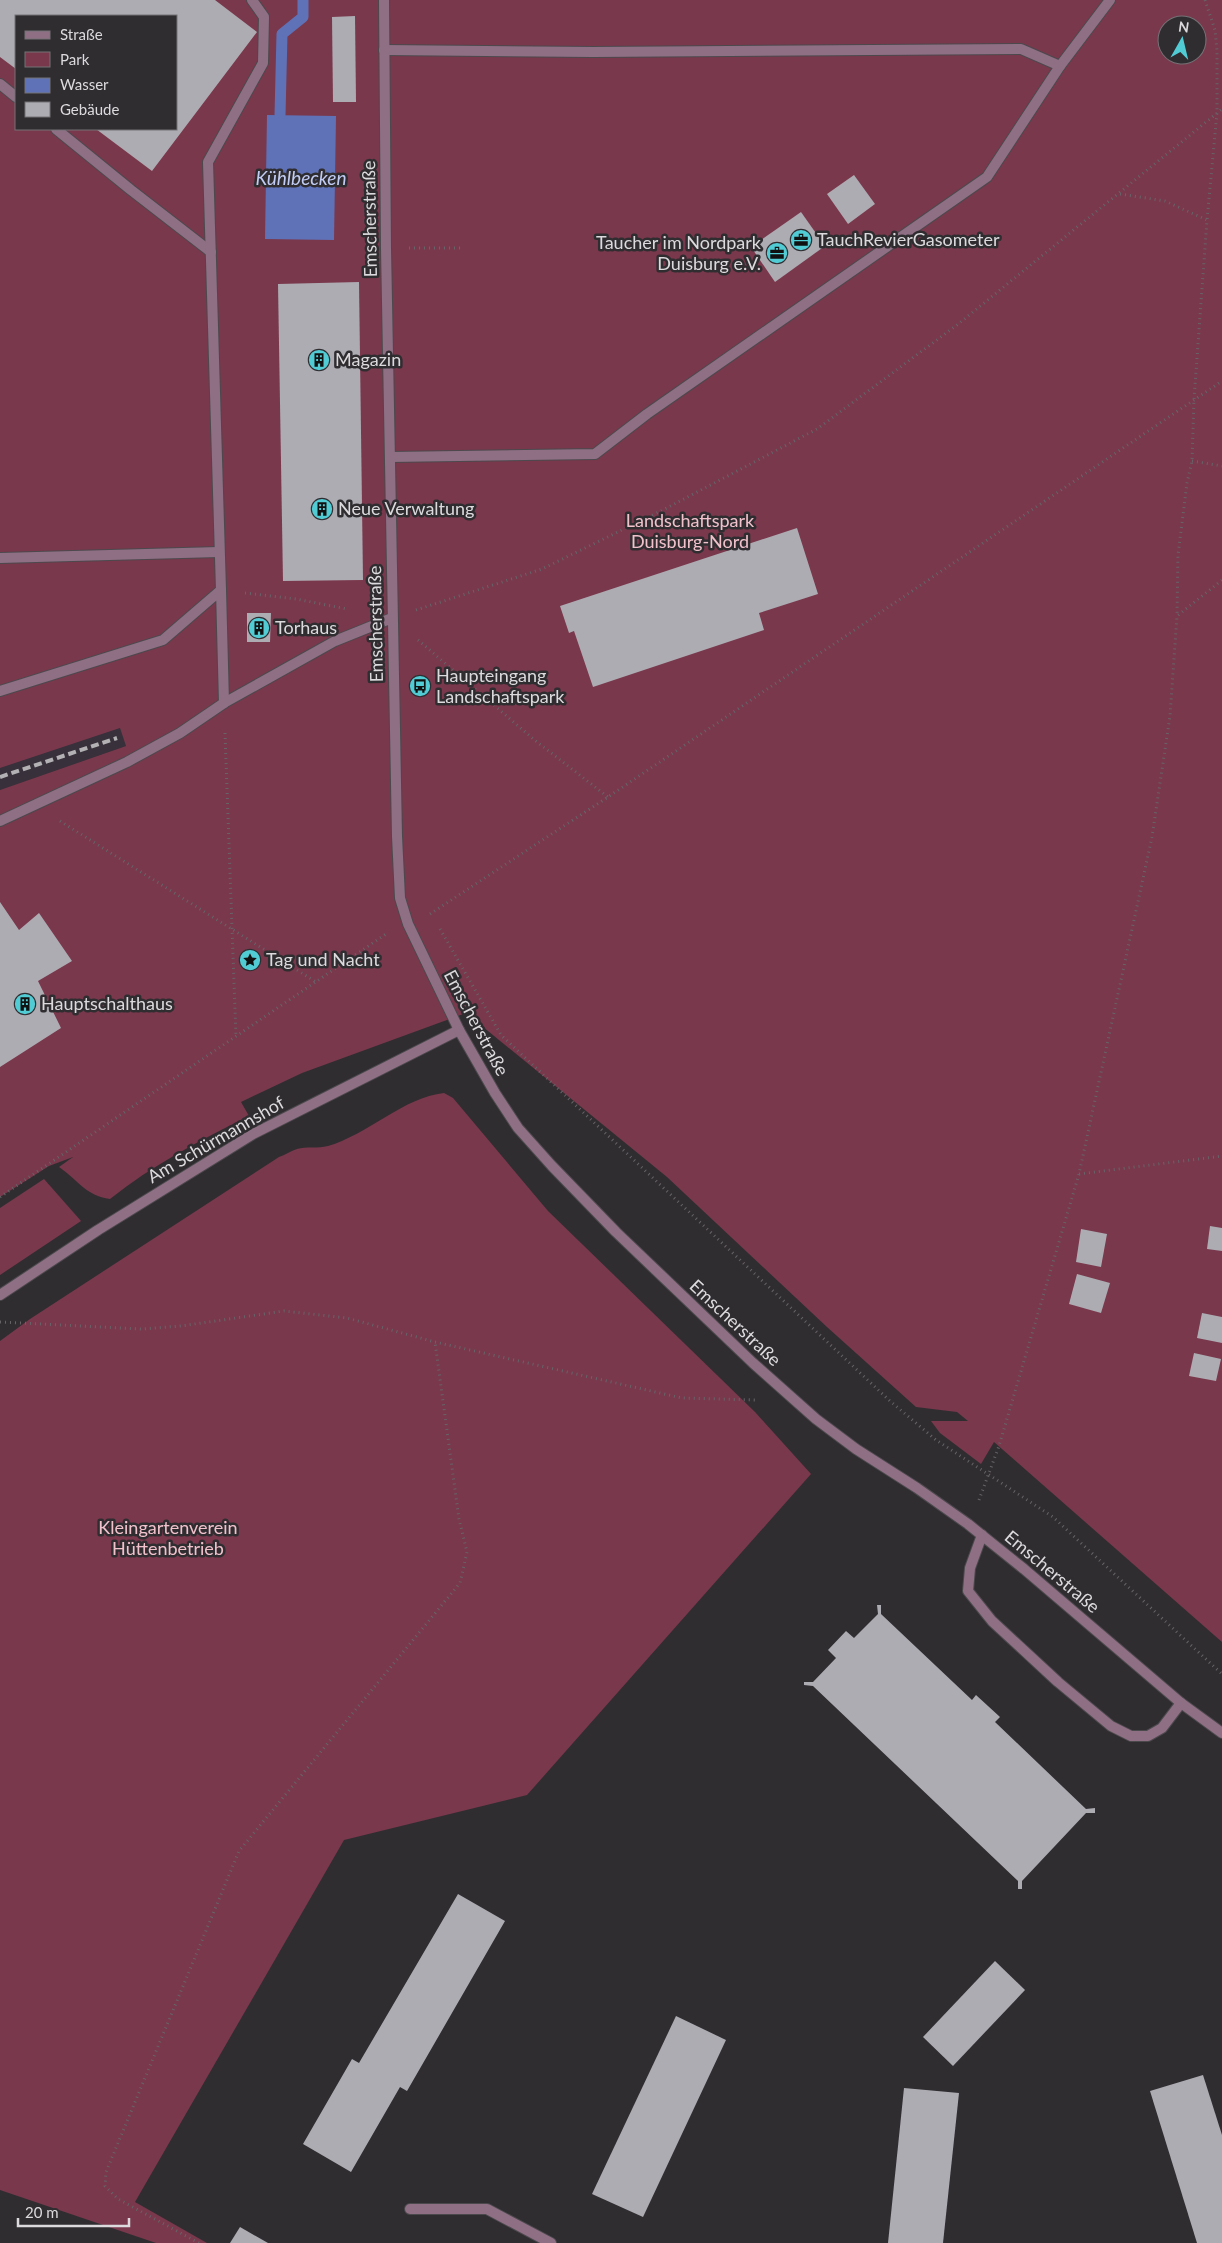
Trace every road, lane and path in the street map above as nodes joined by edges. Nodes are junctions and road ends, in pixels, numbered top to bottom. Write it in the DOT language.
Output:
graph roads {
  1 [pos="252,0"];
  2 [pos="384,0"];
  3 [pos="1110,0"];
  4 [pos="1206,0"];
  5 [pos="384,50"];
  6 [pos="1060,66"];
  7 [pos="0,84"];
  8 [pos="15,96"];
  9 [pos="1222,109"];
  10 [pos="1217,113"];
  11 [pos="57,130"];
  12 [pos="1119,194"];
  13 [pos="1207,220"];
  14 [pos="386,248"];
  15 [pos="463,248"];
  16 [pos="211,252"];
  17 [pos="1222,380"];
  18 [pos="1194,399"];
  19 [pos="390,457"];
  20 [pos="1192,462"];
  21 [pos="1222,466"];
  22 [pos="220,552"];
  23 [pos="0,558"];
  24 [pos="1222,580"];
  25 [pos="221,590"];
  26 [pos="1177,616"];
  27 [pos="392,618"];
  28 [pos="0,691"];
  29 [pos="224,703"];
  30 [pos="608,797"];
  31 [pos="34,805"];
  32 [pos="0,821"];
  33 [pos="431,913"];
  34 [pos="408,924"];
  35 [pos="230,929"];
  36 [pos="316,982"];
  37 [pos="459,1030"];
  38 [pos="236,1038"];
  39 [pos="1222,1156"];
  40 [pos="1079,1174"];
  41 [pos="0,1197"];
  42 [pos="0,1295"];
  43 [pos="0,1322"];
  44 [pos="435,1342"];
  45 [pos="796,1401"];
  46 [pos="989,1476"];
  47 [pos="968,1524"];
  48 [pos="982,1535"];
  49 [pos="1222,1674"];
  50 [pos="1181,1703"];
  51 [pos="1222,1733"];
  52 [pos="410,2209"];
  53 [pos="199,2243"];
  54 [pos="551,2243"];
  1 -- 16 [label="street"];
  2 -- 5 [label="street, Emscherstraße"];
  3 -- 6 [label="street"];
  4 -- 10 [label="path"];
  5 -- 6 [label="street"];
  5 -- 14 [label="street, Emscherstraße"];
  6 -- 19 [label="street"];
  7 -- 8 [label="street"];
  9 -- 10 [label="path"];
  10 -- 12 [label="path"];
  10 -- 13 [label="path"];
  11 -- 16 [label="street"];
  12 -- 13 [label="path"];
  12 -- 27 [label="path"];
  13 -- 18 [label="path"];
  14 -- 15 [label="path"];
  14 -- 19 [label="street, Emscherstraße"];
  16 -- 22 [label="street"];
  17 -- 18 [label="path"];
  18 -- 20 [label="path"];
  18 -- 30 [label="path"];
  19 -- 27 [label="street, Emscherstraße"];
  20 -- 21 [label="path"];
  20 -- 26 [label="path"];
  22 -- 23 [label="street"];
  22 -- 25 [label="street"];
  24 -- 26 [label="path"];
  25 -- 27 [label="path"];
  25 -- 28 [label="street"];
  25 -- 29 [label="street"];
  26 -- 40 [label="path"];
  27 -- 29 [label="street"];
  27 -- 30 [label="path"];
  27 -- 34 [label="street, Emscherstraße"];
  29 -- 31 [label="street"];
  29 -- 35 [label="path"];
  30 -- 33 [label="path"];
  31 -- 32 [label="street"];
  31 -- 35 [label="path"];
  33 -- 34 [label="path"];
  33 -- 46 [label="path"];
  34 -- 36 [label="path"];
  34 -- 37 [label="street, Emscherstraße"];
  35 -- 36 [label="path"];
  35 -- 38 [label="path"];
  36 -- 38 [label="path"];
  37 -- 42 [label="street, Am Schürmannshof"];
  37 -- 45 [label="street, Emscherstraße"];
  38 -- 41 [label="path"];
  39 -- 40 [label="path"];
  40 -- 46 [label="path"];
  43 -- 44 [label="path"];
  44 -- 45 [label="path"];
  44 -- 53 [label="path"];
  45 -- 47 [label="street, Emscherstraße"];
  46 -- 47 [label="path"];
  46 -- 49 [label="path"];
  47 -- 48 [label="street, Emscherstraße"];
  48 -- 50 [label="street, Emscherstraße"];
  48 -- 50 [label="street"];
  50 -- 51 [label="street, Emscherstraße"];
  52 -- 54 [label="street"];
}
